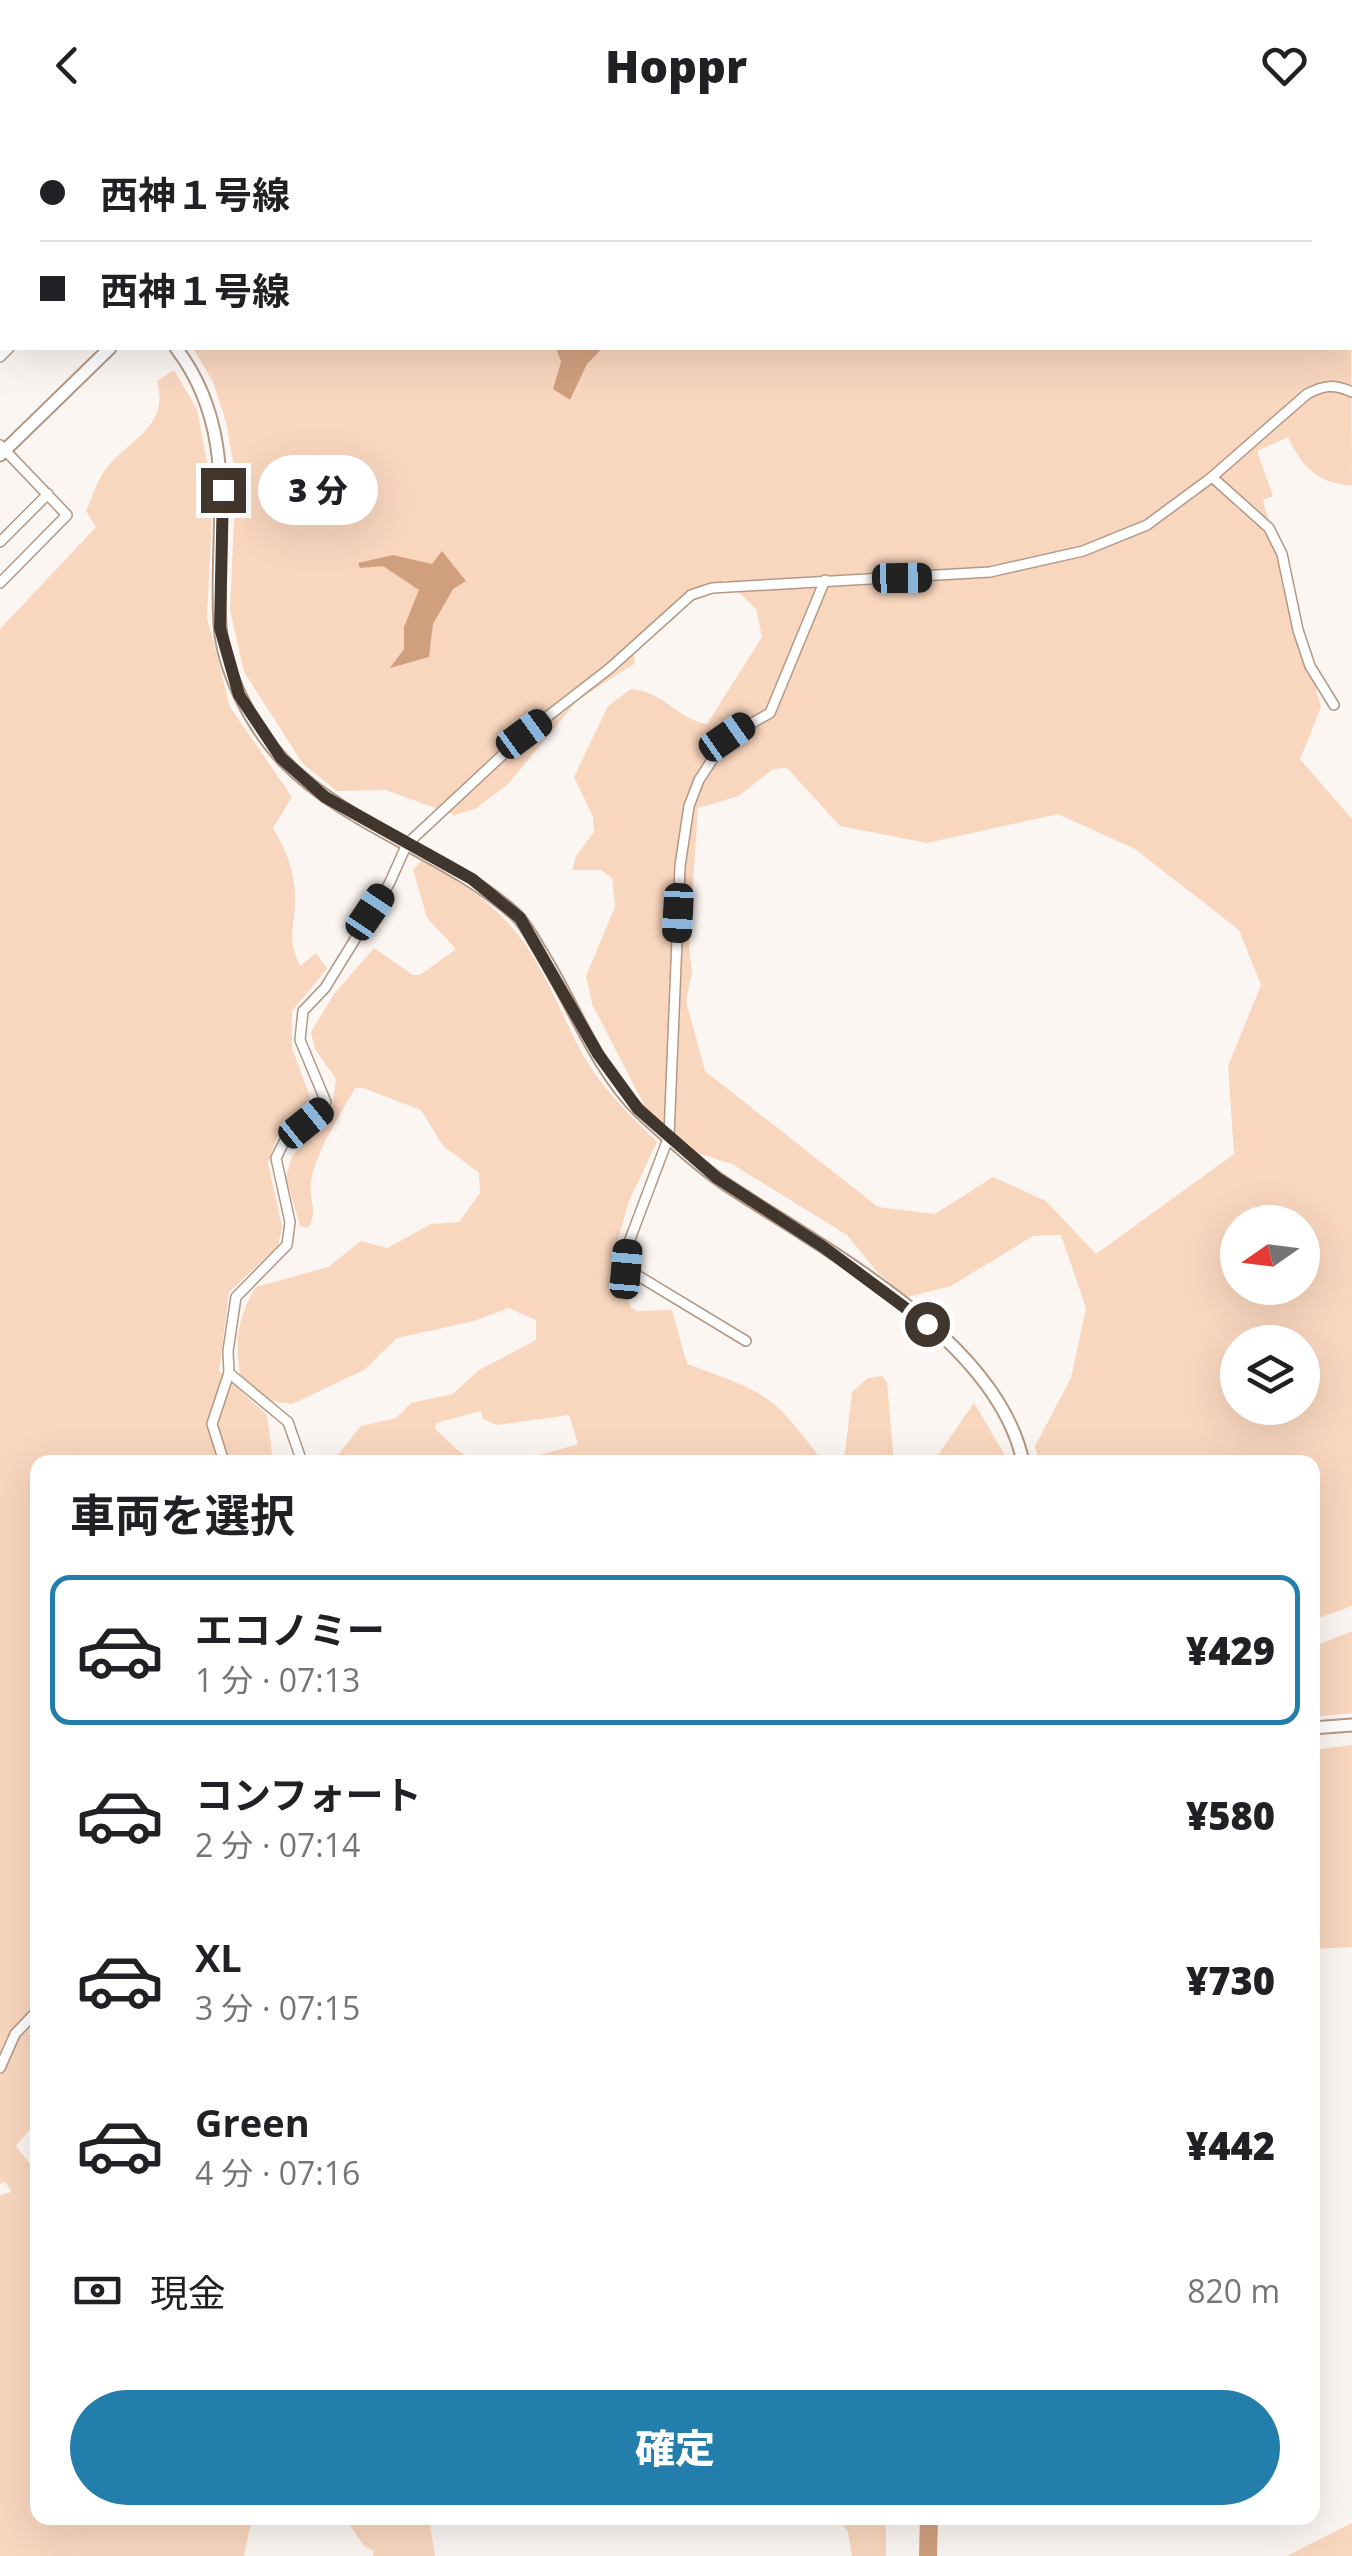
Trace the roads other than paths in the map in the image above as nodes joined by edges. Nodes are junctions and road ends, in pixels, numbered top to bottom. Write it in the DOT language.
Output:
graph roads {
  1 [pos="108,350"];
  2 [pos="177,350"];
  3 [pos="1352,392"];
  4 [pos="2,450"];
  5 [pos="1212,477"];
  6 [pos="48,494"];
  7 [pos="0,542"];
  8 [pos="825,580"];
  9 [pos="0,582"];
  10 [pos="1334,704"];
  11 [pos="407,844"];
  12 [pos="669,1136"];
  13 [pos="746,1340"];
  14 [pos="229,1373"];
  15 [pos="222,1455"];
  16 [pos="300,1455"];
  17 [pos="1022,1455"];
  18 [pos="1352,1725"];
  19 [pos="1320,1727"];
  20 [pos="30,2018"];
  21 [pos="0,2068"];
  1 -- 4 [label="street"];
  2 -- 11 [label="street"];
  3 -- 5 [label="street"];
  4 -- 6 [label="street"];
  5 -- 8 [label="street"];
  5 -- 10 [label="street"];
  6 -- 7 [label="street"];
  6 -- 9 [label="street"];
  8 -- 11 [label="street"];
  8 -- 12 [label="street"];
  11 -- 12 [label="street"];
  11 -- 14 [label="street"];
  12 -- 13 [label="street"];
  12 -- 17 [label="street"];
  14 -- 15 [label="street"];
  14 -- 16 [label="street"];
  18 -- 19 [label="street"];
  20 -- 21 [label="street"];
}
